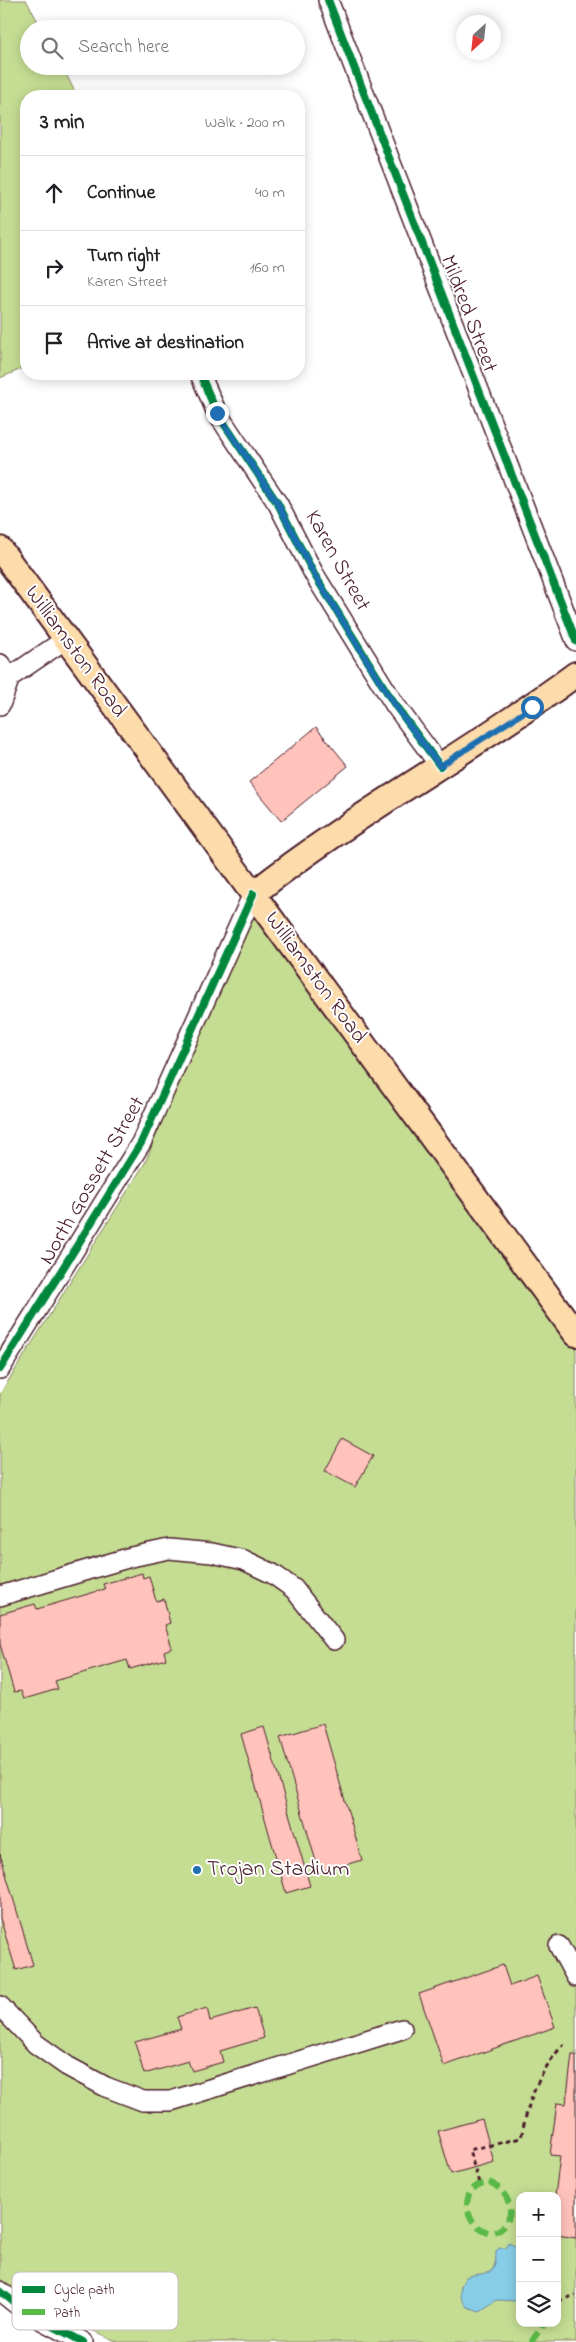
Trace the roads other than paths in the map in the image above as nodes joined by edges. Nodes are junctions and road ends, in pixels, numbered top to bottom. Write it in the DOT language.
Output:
graph roads {
  1 [pos="328,0"];
  2 [pos="203,380"];
  3 [pos="0,549"];
  4 [pos="66,639"];
  5 [pos="576,641"];
  6 [pos="5,670"];
  7 [pos="576,674"];
  8 [pos="0,705"];
  9 [pos="440,766"];
  10 [pos="253,894"];
  11 [pos="576,1334"];
  12 [pos="0,1369"];
  13 [pos="0,1596"];
  14 [pos="334,1640"];
  15 [pos="559,1946"];
  16 [pos="576,1976"];
  17 [pos="0,2006"];
  18 [pos="402,2029"];
  19 [pos="0,2292"];
  20 [pos="12,2301"];
  21 [pos="61,2330"];
  22 [pos="83,2342"];
  1 -- 5 [label="street, Mildred Street"];
  2 -- 9 [label="street, Karen Street"];
  3 -- 4 [label="main road, Williamston Road"];
  4 -- 6 [label="street"];
  4 -- 10 [label="main road, Williamston Road"];
  6 -- 8 [label="street"];
  7 -- 9 [label="main road, North Gossett Street"];
  9 -- 10 [label="main road, North Gossett Street"];
  10 -- 11 [label="main road, Williamston Road"];
  10 -- 12 [label="street, North Gossett Street"];
  13 -- 14 [label="street"];
  15 -- 16 [label="street"];
  17 -- 18 [label="street"];
  19 -- 20 [label="street"];
  21 -- 22 [label="street"];
}
